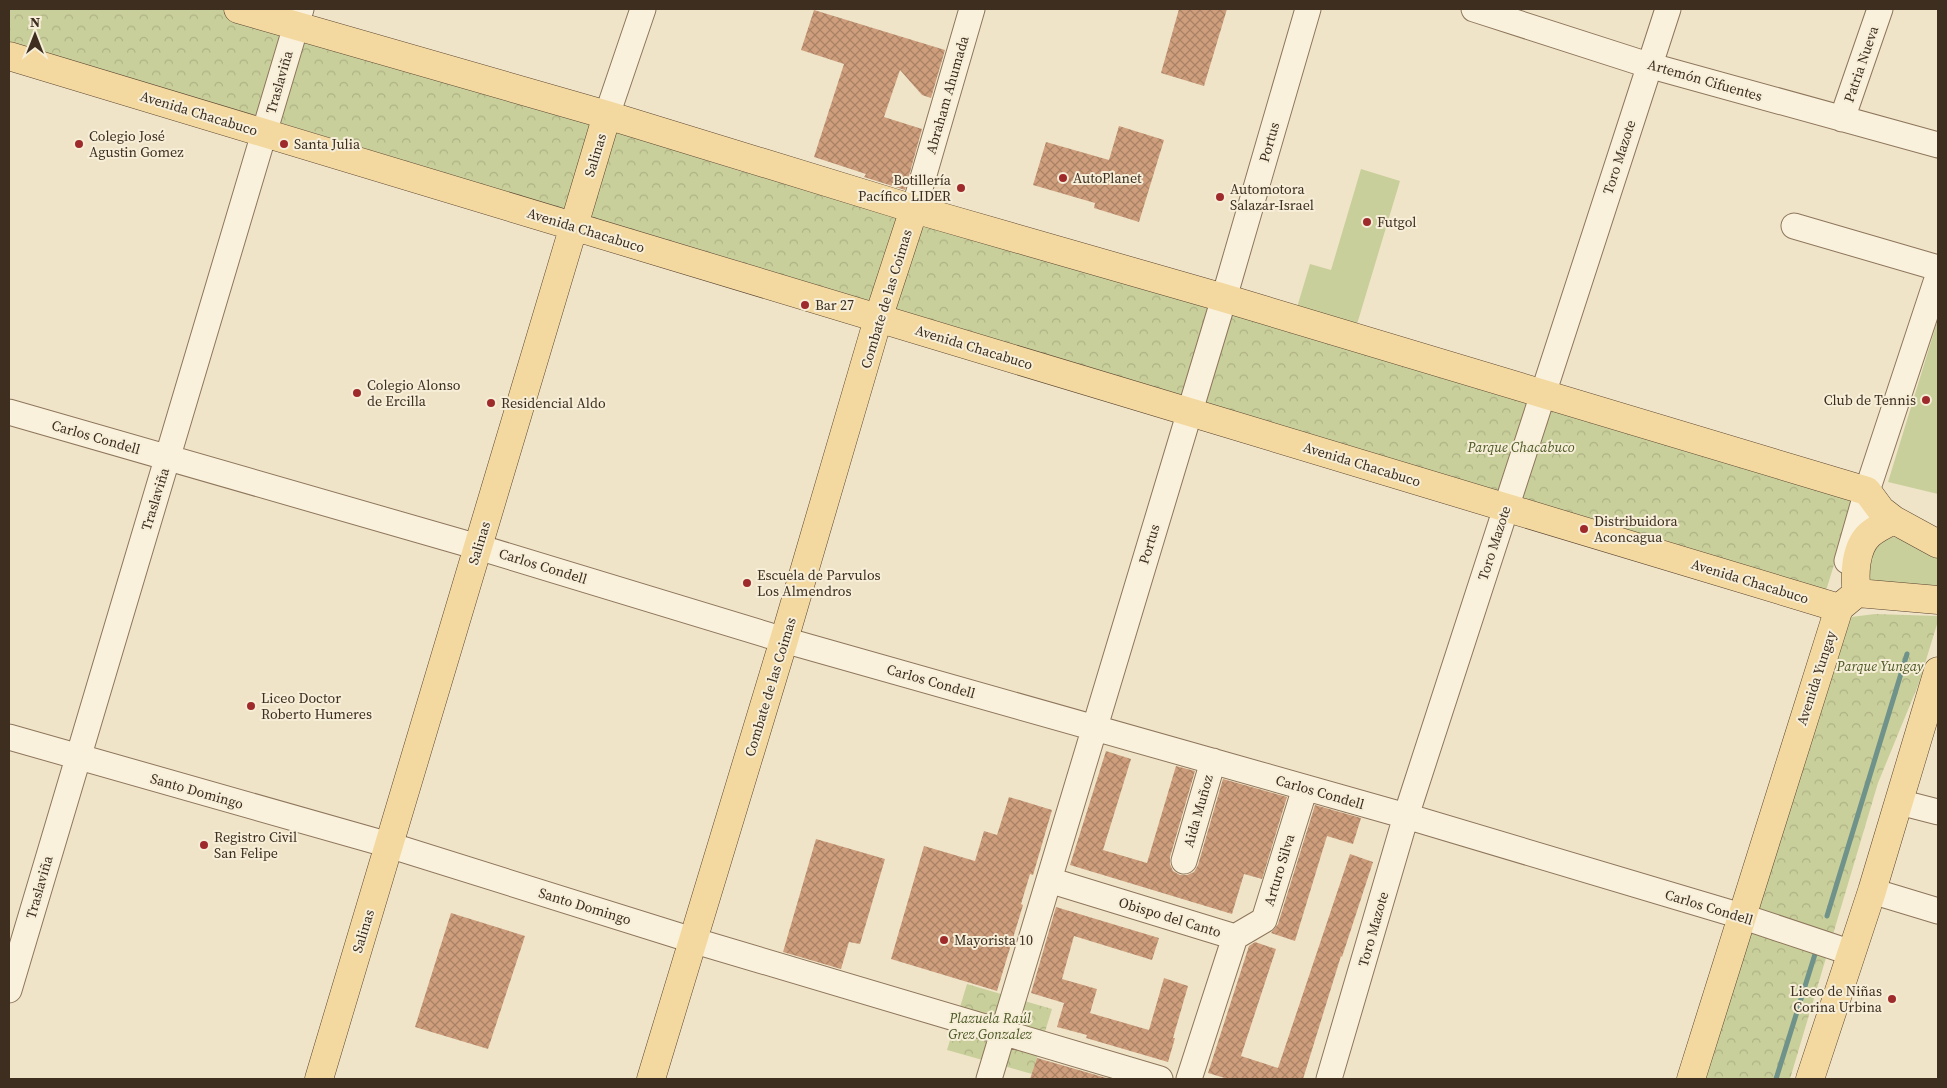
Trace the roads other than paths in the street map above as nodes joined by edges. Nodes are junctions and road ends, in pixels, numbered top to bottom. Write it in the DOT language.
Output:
graph roads {
  1 [pos="238,9"];
  2 [pos="643,9"];
  3 [pos="972,9"];
  4 [pos="1308,9"];
  5 [pos="1474,9"];
  6 [pos="1668,9"];
  7 [pos="1880,9"];
  8 [pos="299,17"];
  9 [pos="9,56"];
  10 [pos="1648,65"];
  11 [pos="607,115"];
  12 [pos="1842,119"];
  13 [pos="264,133"];
  14 [pos="1938,145"];
  15 [pos="914,209"];
  16 [pos="573,226"];
  17 [pos="1794,226"];
  18 [pos="1938,268"];
  19 [pos="1938,276"];
  20 [pos="1224,298"];
  21 [pos="878,319"];
  22 [pos="1543,395"];
  23 [pos="9,412"];
  24 [pos="1189,412"];
  25 [pos="168,458"];
  26 [pos="1867,492"];
  27 [pos="1506,507"];
  28 [pos="1894,520"];
  29 [pos="1938,544"];
  30 [pos="478,547"];
  31 [pos="1848,600"];
  32 [pos="1938,600"];
  33 [pos="784,640"];
  34 [pos="1938,671"];
  35 [pos="1934,698"];
  36 [pos="1094,727"];
  37 [pos="9,736"];
  38 [pos="77,756"];
  39 [pos="1213,761"];
  40 [pos="1305,788"];
  41 [pos="1899,802"];
  42 [pos="1938,812"];
  43 [pos="1406,816"];
  44 [pos="389,845"];
  45 [pos="1184,860"];
  46 [pos="1049,880"];
  47 [pos="1872,891"];
  48 [pos="1938,911"];
  49 [pos="1741,916"];
  50 [pos="1235,937"];
  51 [pos="692,940"];
  52 [pos="1852,953"];
  53 [pos="9,990"];
  54 [pos="1003,1031"];
  55 [pos="319,1079"];
  56 [pos="651,1079"];
  57 [pos="989,1079"];
  58 [pos="1160,1079"];
  59 [pos="1189,1079"];
  60 [pos="1329,1079"];
  61 [pos="1691,1079"];
  62 [pos="1810,1079"];
  1 -- 8 [label="main road"];
  2 -- 11 [label="street, Salinas"];
  3 -- 15 [label="street, Abraham Ahumada"];
  4 -- 20 [label="street, Portus"];
  5 -- 10 [label="street, Artemón Cifuentes"];
  6 -- 10 [label="street, Toro Mazote"];
  7 -- 12 [label="street, Patria Nueva"];
  8 -- 11 [label="main road"];
  8 -- 13 [label="street, Traslaviña"];
  9 -- 13 [label="main road, Avenida Chacabuco"];
  10 -- 12 [label="street, Artemón Cifuentes"];
  10 -- 22 [label="street, Toro Mazote"];
  11 -- 15 [label="main road"];
  11 -- 16 [label="main road, Salinas"];
  12 -- 14 [label="street, Artemón Cifuentes"];
  13 -- 16 [label="main road, Avenida Chacabuco"];
  13 -- 25 [label="street, Traslaviña"];
  15 -- 20 [label="main road"];
  15 -- 21 [label="main road, Combate de las Coimas"];
  16 -- 21 [label="main road, Avenida Chacabuco"];
  16 -- 30 [label="main road, Salinas"];
  17 -- 18 [label="street"];
  19 -- 26 [label="street, Avenida Yungay"];
  20 -- 22 [label="main road"];
  20 -- 24 [label="street, Portus"];
  21 -- 24 [label="main road, Avenida Chacabuco"];
  21 -- 33 [label="main road, Combate de las Coimas"];
  22 -- 26 [label="main road"];
  22 -- 27 [label="street, Toro Mazote"];
  23 -- 25 [label="street, Carlos Condell"];
  24 -- 27 [label="main road, Avenida Chacabuco"];
  24 -- 36 [label="street, Portus"];
  25 -- 30 [label="street, Carlos Condell"];
  25 -- 38 [label="street, Traslaviña"];
  26 -- 28 [label="main road"];
  26 -- 31 [label="street, Avenida Yungay"];
  27 -- 31 [label="main road, Avenida Chacabuco"];
  27 -- 43 [label="street, Toro Mazote"];
  28 -- 29 [label="main road"];
  28 -- 31 [label="main road"];
  30 -- 33 [label="street, Carlos Condell"];
  30 -- 44 [label="main road, Salinas"];
  31 -- 32 [label="main road, Avenida Chacabuco"];
  31 -- 49 [label="main road, Avenida Yungay"];
  33 -- 36 [label="street, Carlos Condell"];
  33 -- 51 [label="main road, Combate de las Coimas"];
  34 -- 35 [label="main road"];
  35 -- 41 [label="main road"];
  36 -- 39 [label="street, Carlos Condell"];
  36 -- 46 [label="street, Portus"];
  37 -- 38 [label="street, Santo Domingo"];
  38 -- 44 [label="street, Santo Domingo"];
  38 -- 53 [label="street, Traslaviña"];
  39 -- 40 [label="street, Carlos Condell"];
  39 -- 45 [label="street, Aida Muñoz"];
  40 -- 43 [label="street, Carlos Condell"];
  40 -- 50 [label="street, Arturo Silva"];
  41 -- 42 [label="street"];
  41 -- 47 [label="main road"];
  43 -- 49 [label="street, Carlos Condell"];
  43 -- 60 [label="street, Toro Mazote"];
  44 -- 51 [label="street, Santo Domingo"];
  44 -- 55 [label="main road, Salinas"];
  46 -- 50 [label="street, Obispo del Canto"];
  46 -- 54 [label="street, Portus"];
  47 -- 48 [label="street"];
  47 -- 52 [label="main road"];
  49 -- 52 [label="street, Carlos Condell"];
  49 -- 61 [label="main road, Avenida Yungay"];
  50 -- 59 [label="street, Obispo del Canto"];
  51 -- 54 [label="street, Santo Domingo"];
  51 -- 56 [label="main road, Combate de las Coimas"];
  52 -- 62 [label="main road"];
  54 -- 57 [label="street, Portus"];
  54 -- 58 [label="street, Santo Domingo"];
}
